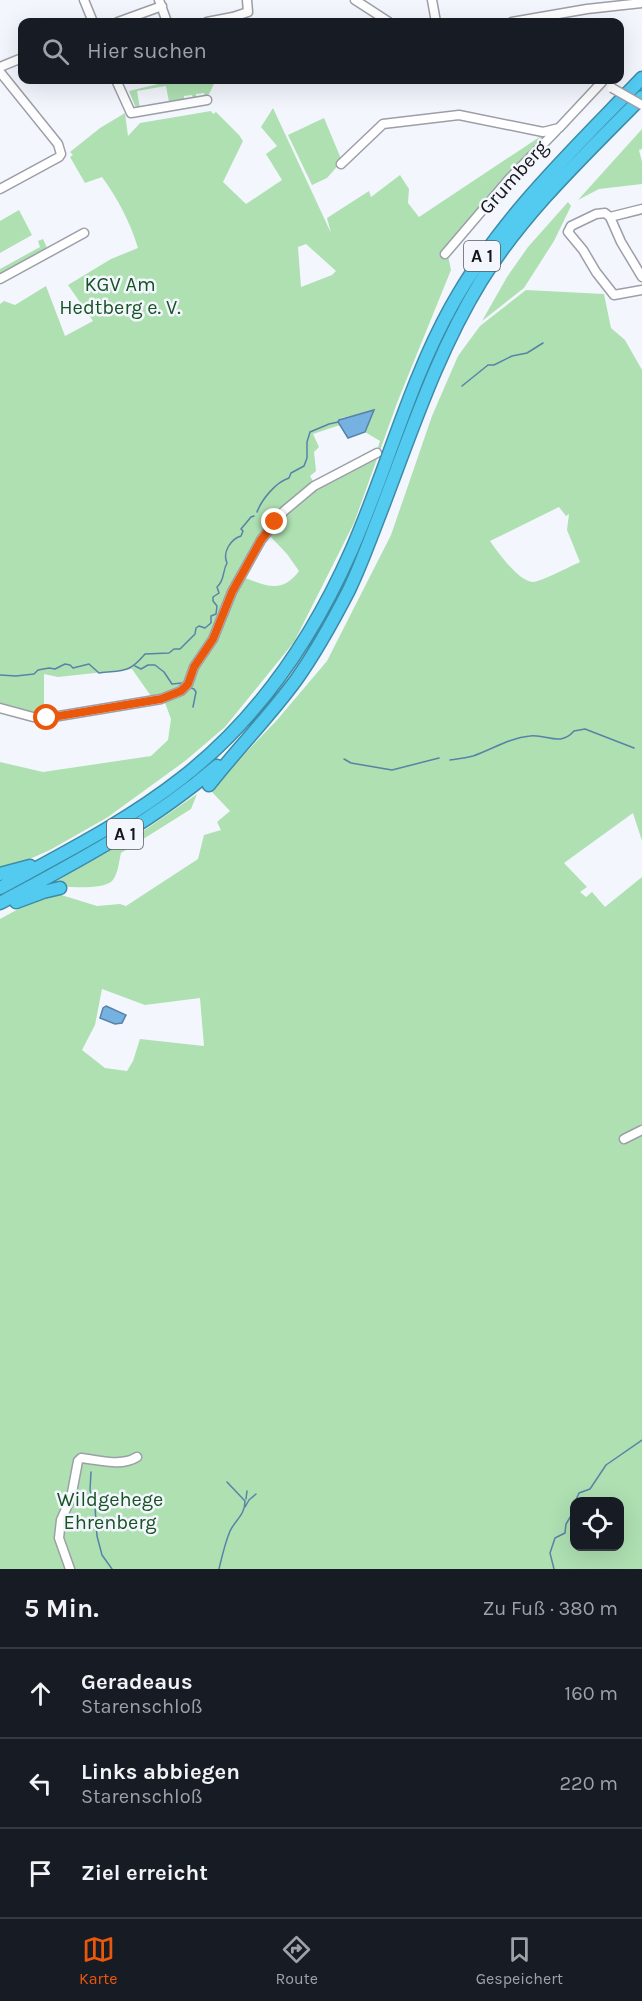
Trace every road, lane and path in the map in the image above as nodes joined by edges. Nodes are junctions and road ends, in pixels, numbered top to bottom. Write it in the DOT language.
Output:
graph roads {
  1 [pos="84,0"];
  2 [pos="247,0"];
  3 [pos="355,0"];
  4 [pos="432,0"];
  5 [pos="160,3"];
  6 [pos="642,3"];
  7 [pos="91,18"];
  8 [pos="127,18"];
  9 [pos="166,18"];
  10 [pos="228,18"];
  11 [pos="383,18"];
  12 [pos="435,18"];
  13 [pos="535,18"];
  14 [pos="18,60"];
  15 [pos="0,67"];
  16 [pos="0,72"];
  17 [pos="642,78"];
  18 [pos="118,84"];
  19 [pos="597,84"];
  20 [pos="605,84"];
  21 [pos="642,97"];
  22 [pos="207,100"];
  23 [pos="642,105"];
  24 [pos="559,128"];
  25 [pos="341,164"];
  26 [pos="0,189"];
  27 [pos="642,209"];
  28 [pos="610,217"];
  29 [pos="84,233"];
  30 [pos="445,254"];
  31 [pos="642,277"];
  32 [pos="0,279"];
  33 [pos="642,290"];
  34 [pos="382,457"];
  35 [pos="0,708"];
  36 [pos="239,748"];
  37 [pos="209,785"];
  38 [pos="48,862"];
  39 [pos="0,874"];
  40 [pos="0,888"];
  41 [pos="60,888"];
  42 [pos="0,904"];
  43 [pos="642,1130"];
  44 [pos="624,1139"];
  45 [pos="137,1457"];
  46 [pos="70,1569"];
  1 -- 7 [label="street"];
  2 -- 10 [label="street"];
  3 -- 11 [label="street"];
  4 -- 12 [label="street"];
  5 -- 8 [label="street"];
  5 -- 9 [label="street"];
  6 -- 13 [label="street"];
  14 -- 15 [label="street"];
  16 -- 26 [label="street"];
  17 -- 34 [label="highway, A 1"];
  18 -- 22 [label="street"];
  19 -- 24 [label="street, Grumberg"];
  20 -- 23 [label="street, bridge"];
  21 -- 36 [label="highway, A 1"];
  24 -- 25 [label="street, Grumberg"];
  24 -- 30 [label="street, Grumberg"];
  27 -- 28 [label="street"];
  28 -- 31 [label="street"];
  28 -- 33 [label="street"];
  29 -- 32 [label="street"];
  34 -- 35 [label="street"];
  34 -- 38 [label="highway, A 1"];
  36 -- 37 [label="highway"];
  36 -- 42 [label="highway, A 1"];
  38 -- 39 [label="highway"];
  38 -- 40 [label="highway, A 1"];
  41 -- 42 [label="highway"];
  43 -- 44 [label="street"];
  45 -- 46 [label="street"];
}
